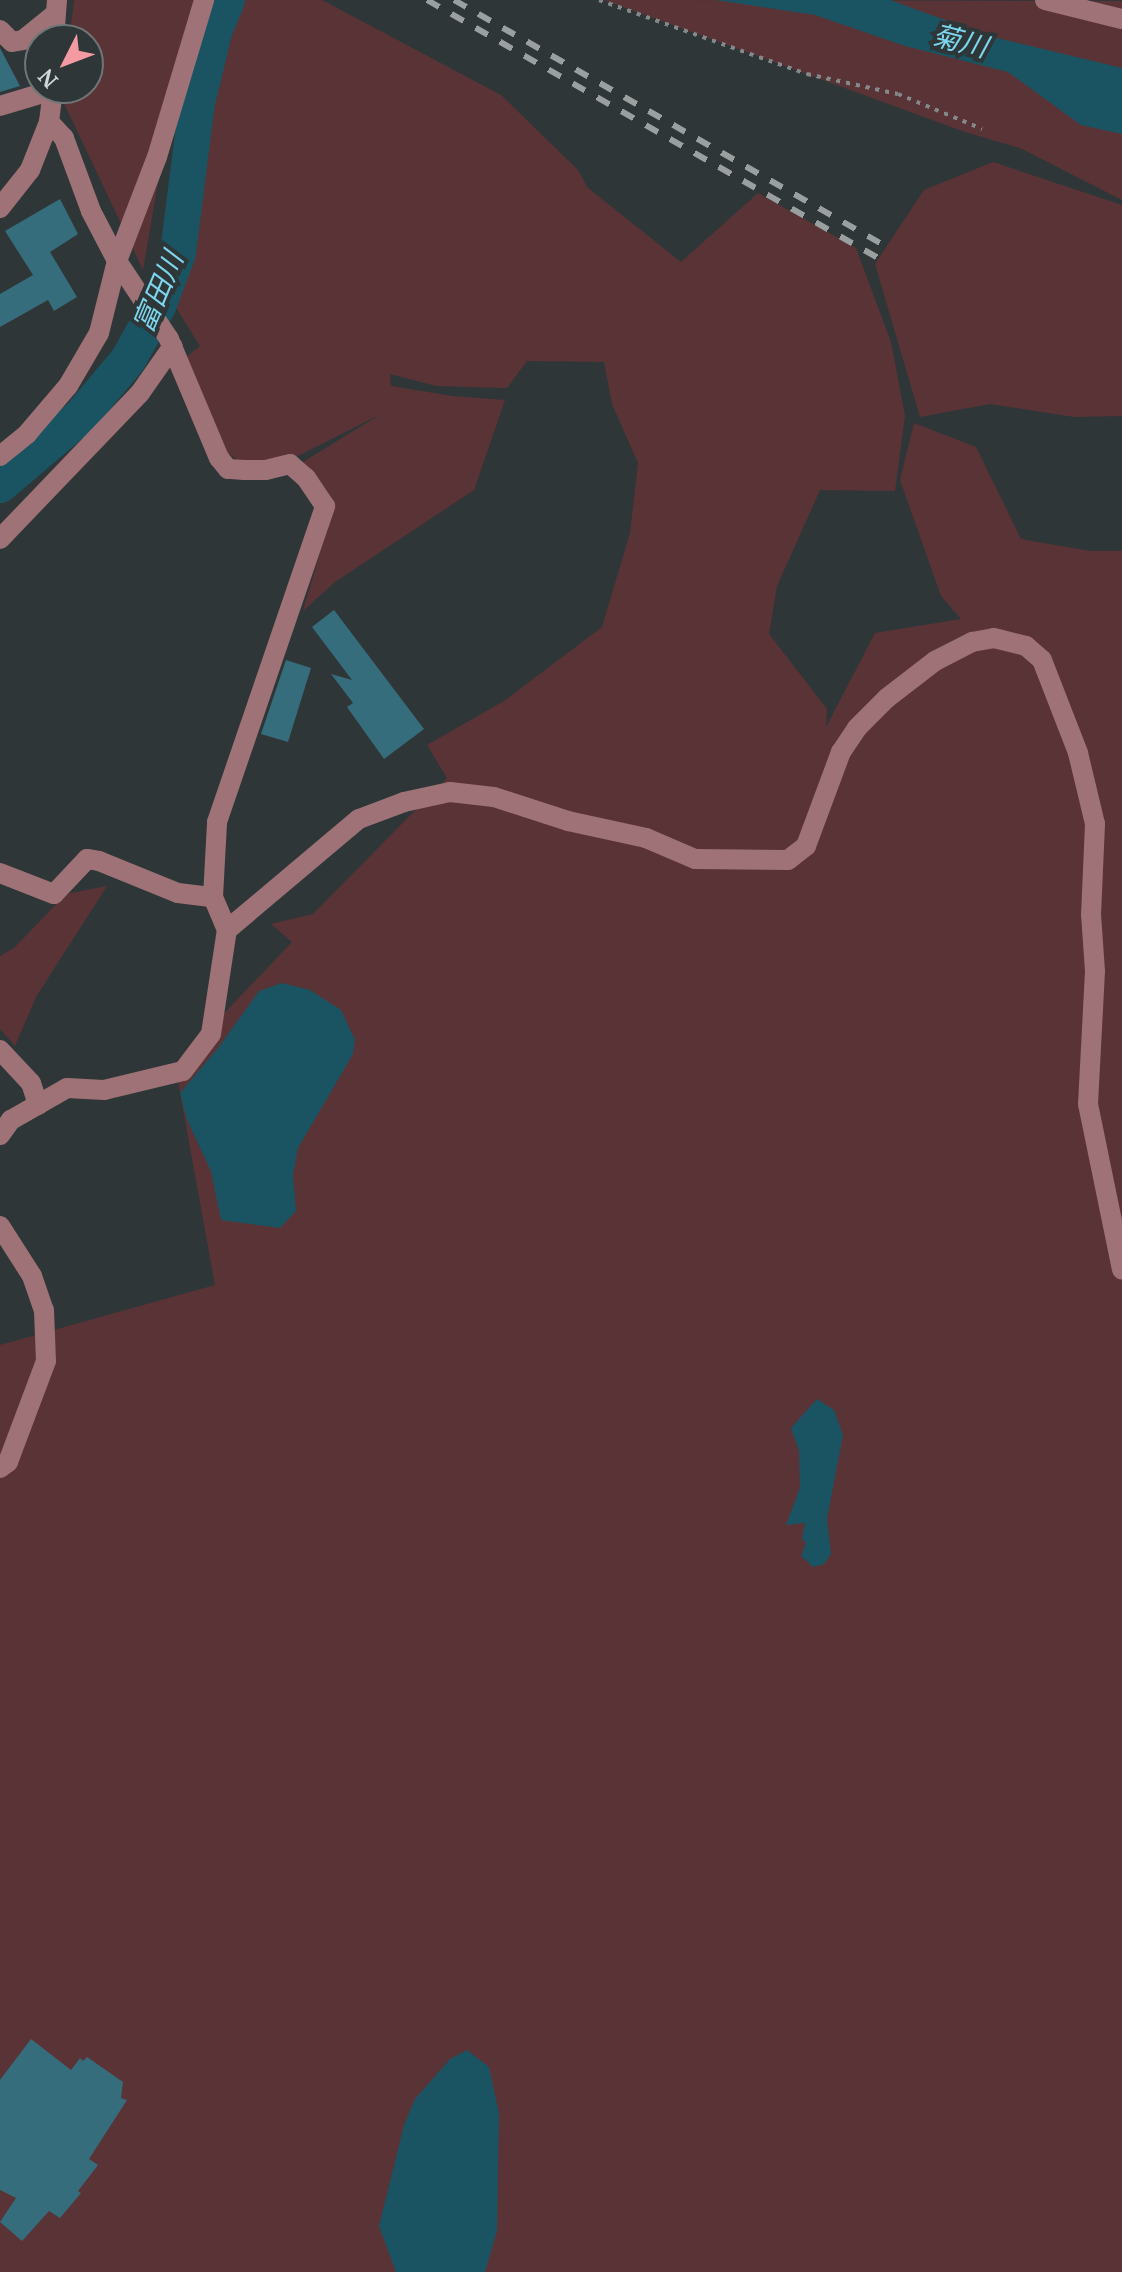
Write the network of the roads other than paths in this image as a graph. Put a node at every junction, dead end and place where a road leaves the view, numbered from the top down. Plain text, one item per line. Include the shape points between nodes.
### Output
1 (204, 0) edge
2 (1045, 0) edge
3 (56, 7) edge
4 (1122, 19) edge
5 (0, 30) edge
6 (24, 98) edge
7 (51, 104) edge
8 (0, 106) edge
9 (49, 122) junction
10 (0, 208) edge
11 (117, 261) junction
12 (171, 342) junction
13 (0, 456) edge
14 (0, 539) edge
15 (0, 873) edge
16 (213, 897) junction
17 (227, 930) junction
18 (0, 1050) edge
19 (38, 1105) junction
20 (0, 1135) edge
21 (0, 1226) edge
22 (1122, 1270) edge
23 (0, 1468) edge

1 - 11 street via 157,157
2 - 4 street
3 - 5 street via 23,40 12,42
6 - 8 street
7 - 9 street
9 - 10 street via 30,170
9 - 11 street via 64,138 91,211
11 - 12 street
11 - 13 street via 99,333 68,386 27,434
12 - 14 street via 140,393
12 - 16 street via 228,469 266,470 290,464 325,506 217,822
15 - 16 street via 54,894 87,859 178,893
16 - 17 street
17 - 19 street via 211,1034 183,1071 104,1090 67,1088
17 - 22 street via 359,819 450,792 494,797 646,838 695,859 788,860 806,846 841,752 887,698 935,661 972,642 1008,640 1026,646 1042,660 1078,753 1095,824 1088,1104
18 - 19 street via 31,1083
19 - 20 street via 11,1120
21 - 23 street via 32,1276 44,1310 46,1361 8,1462

